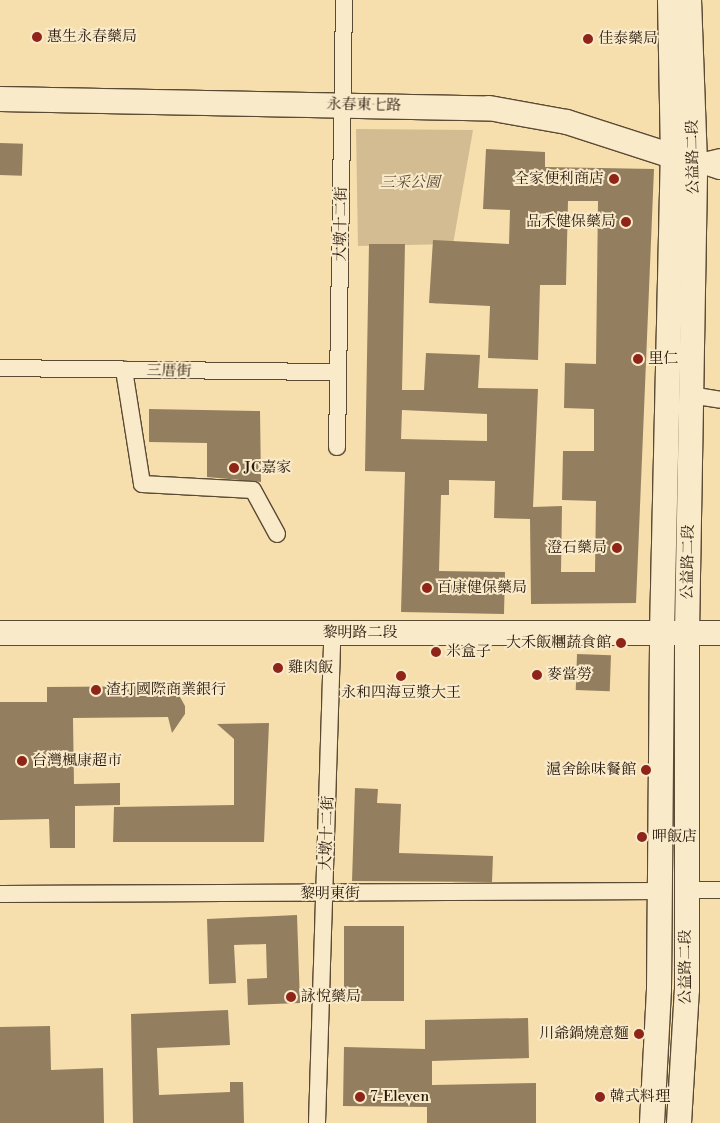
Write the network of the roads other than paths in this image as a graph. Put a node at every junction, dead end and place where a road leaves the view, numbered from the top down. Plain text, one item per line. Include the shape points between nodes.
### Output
1 (344, 0) edge
2 (670, 0) edge
3 (689, 0) edge
4 (0, 99) edge
5 (343, 105) junction
6 (720, 157) edge
7 (684, 160) junction
8 (720, 171) edge
9 (0, 368) edge
10 (124, 370) junction
11 (338, 372) junction
12 (690, 395) junction
13 (720, 400) edge
14 (337, 447) dead end
15 (277, 534) dead end
16 (662, 632) junction
17 (0, 633) edge
18 (332, 633) junction
19 (687, 633) junction
20 (720, 633) edge
21 (686, 890) junction
22 (720, 890) edge
23 (660, 891) junction
24 (0, 894) edge
25 (325, 894) junction
26 (317, 1123) edge
27 (652, 1123) edge
28 (679, 1123) edge

1 - 5 street, 大墩十二街
2 - 7 main road, 公益路二段
3 - 7 main road, 公益路二段
4 - 5 main road, 永春東七路
5 - 7 main road, 永春東七路 via 489,108 567,122
5 - 11 street, 大墩十二街
6 - 7 street
7 - 8 street, 永春東七路
7 - 12 main road, 公益路二段
7 - 16 main road, 公益路二段
9 - 10 street, 三厝街
10 - 11 street, 三厝街
10 - 15 street via 142,484 253,490
11 - 14 street, 大墩十二街
12 - 13 street
12 - 19 main road, 公益路二段
16 - 18 main road, 黎明路二段
16 - 19 main road, 黎明路二段
16 - 23 main road, 公益路二段
17 - 18 main road, 黎明路二段
18 - 25 street, 大墩十二街
19 - 20 main road, 黎明路二段
19 - 21 main road, 公益路二段
21 - 22 street
21 - 28 main road, 公益路二段 via 687,990
23 - 25 street, 黎明東街
23 - 27 main road, 公益路二段
24 - 25 street, 黎明東街
25 - 26 street, 大墩十二街

